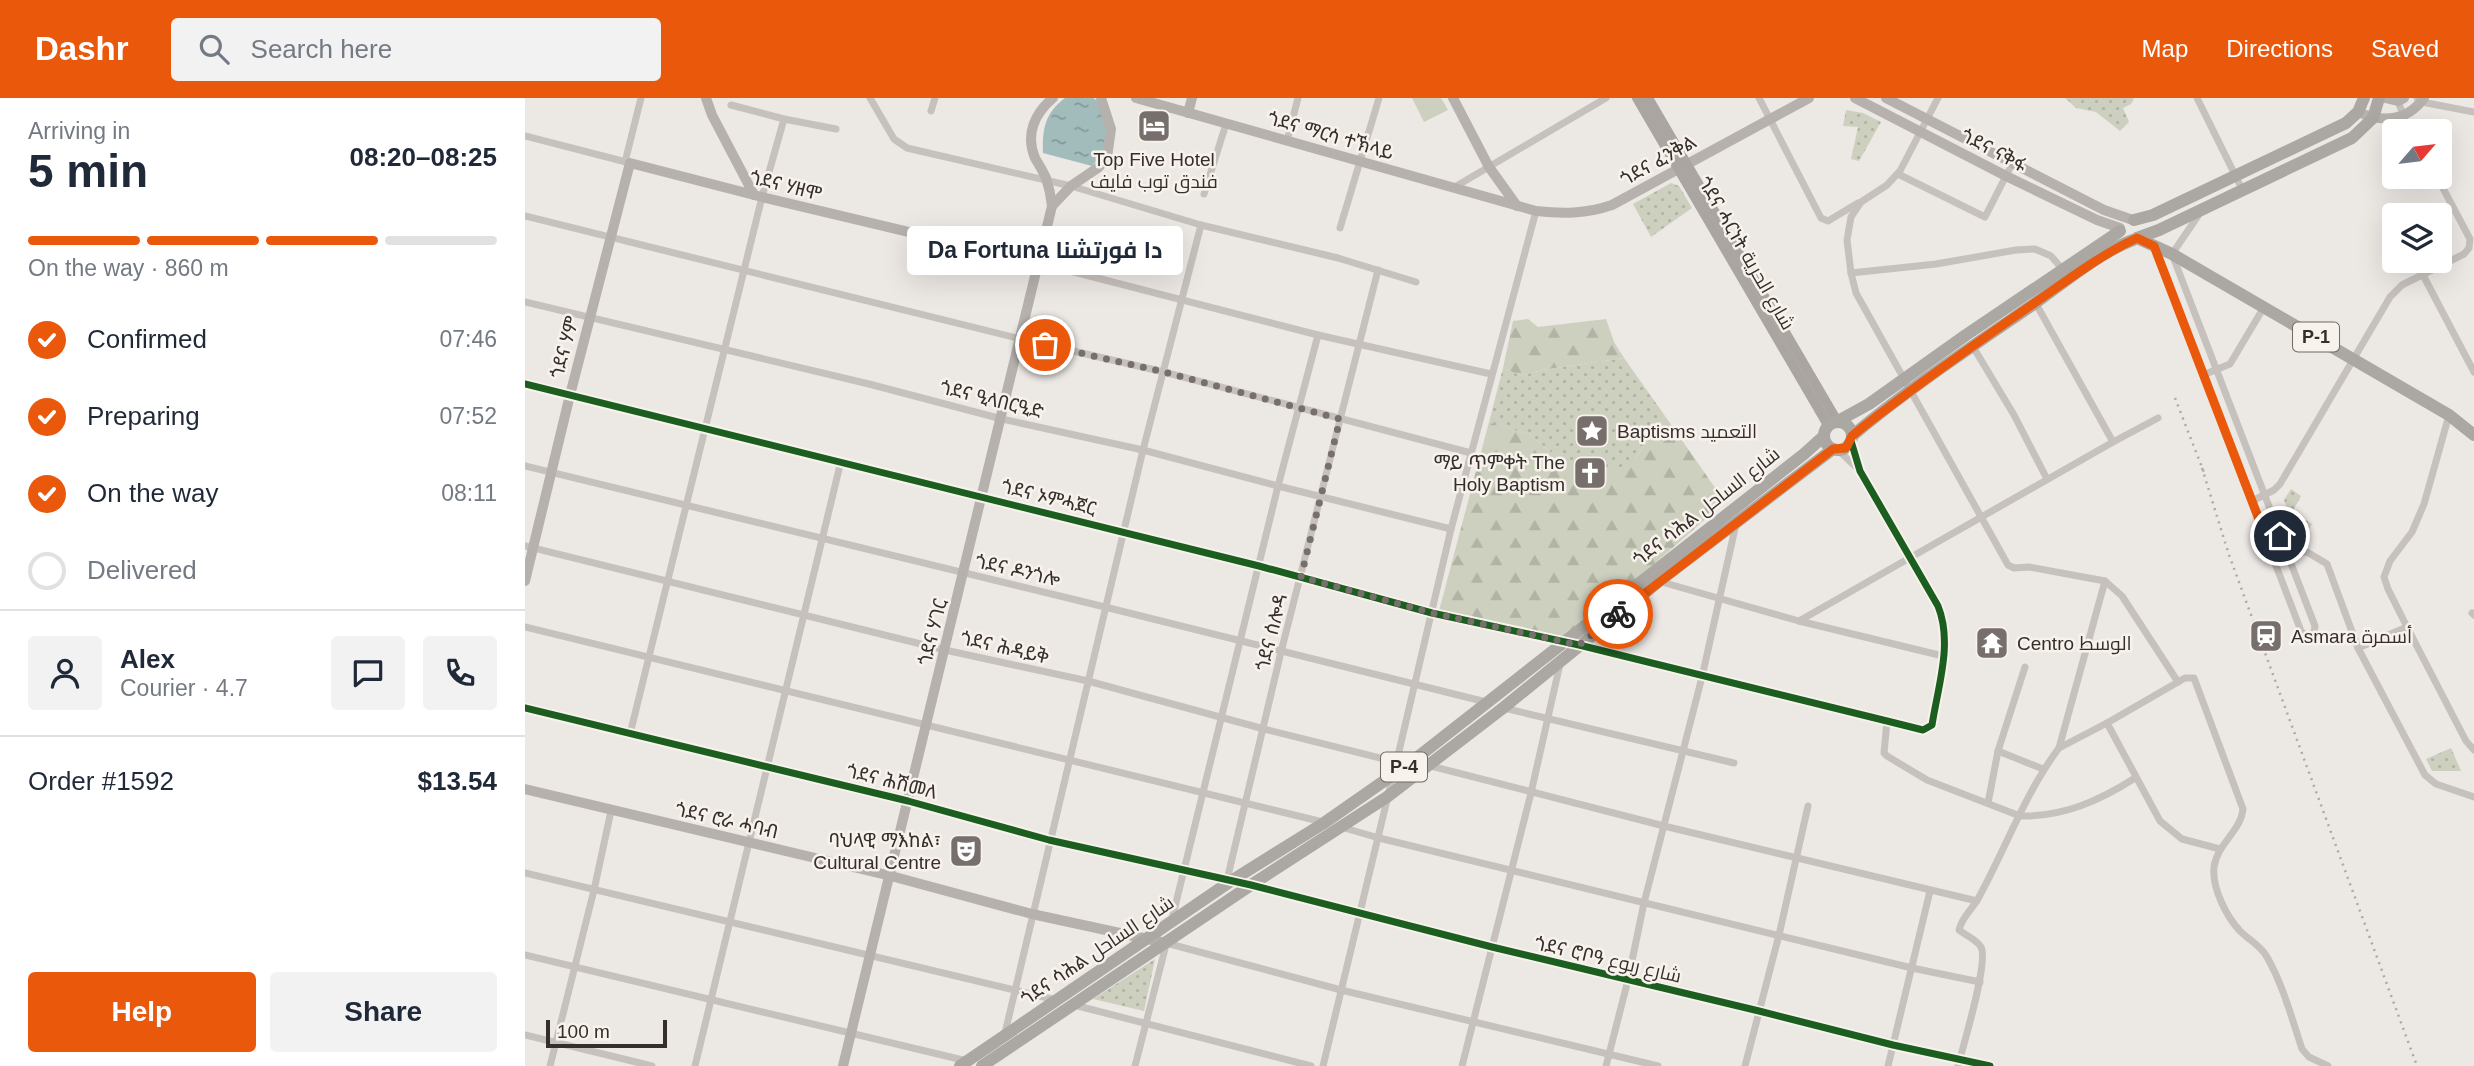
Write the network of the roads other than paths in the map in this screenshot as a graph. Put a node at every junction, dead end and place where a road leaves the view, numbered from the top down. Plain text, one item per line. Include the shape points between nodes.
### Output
1 (641, 98) edge
2 (706, 98) edge
3 (870, 98) edge
4 (935, 98) edge
5 (1053, 98) edge
6 (1101, 98) edge
7 (1136, 98) edge
8 (1192, 98) edge
9 (1298, 98) edge
10 (1379, 98) edge
11 (1453, 98) edge
12 (1606, 98) edge
13 (1637, 98) edge
14 (1648, 98) edge
15 (1759, 98) edge
16 (1807, 98) edge
17 (1854, 98) edge
18 (1886, 98) edge
19 (1938, 98) edge
20 (2197, 98) edge
21 (2364, 98) edge
22 (2379, 98) edge
23 (2385, 98) edge
24 (2401, 99) edge
25 (2421, 99) edge
26 (731, 105) dead end
27 (931, 111) dead end
28 (2358, 112) junction
29 (2474, 112) edge
30 (1188, 113) junction
31 (2402, 116) junction
32 (1769, 118) junction
33 (2373, 118) junction
34 (784, 119) junction
35 (2403, 119) edge
36 (1927, 120) junction
37 (1226, 124) junction
38 (836, 129) dead end
39 (1921, 131) junction
40 (525, 136) edge
41 (1287, 141) junction
42 (2307, 142) junction
43 (2314, 157) junction
44 (1361, 162) junction
45 (627, 163) junction
46 (2012, 164) junction
47 (1489, 167) junction
48 (1682, 167) junction
49 (1898, 174) junction
50 (2006, 176) junction
51 (2236, 176) junction
52 (1047, 181) junction
53 (1071, 186) junction
54 (1453, 189) junction
55 (2444, 189) edge
56 (2243, 191) junction
57 (1203, 194) dead end
58 (2196, 195) junction
59 (758, 196) junction
60 (1861, 201) junction
61 (1052, 206) junction
62 (1517, 206) junction
63 (2203, 209) junction
64 (1536, 211) junction
65 (525, 216) edge
66 (1201, 225) junction
67 (2126, 225) junction
68 (1340, 228) dead end
69 (610, 237) junction
70 (2472, 238) edge
71 (2135, 239) junction
72 (2154, 246) junction
73 (2172, 254) junction
74 (1039, 263) junction
75 (745, 269) junction
76 (1378, 270) junction
77 (1851, 273) junction
78 (2066, 274) junction
79 (2423, 275) junction
80 (1416, 282) dead end
81 (2032, 298) junction
82 (1184, 300) junction
83 (525, 302) edge
84 (2264, 306) junction
85 (590, 318) junction
86 (1318, 335) junction
87 (1021, 339) junction
88 (1969, 340) junction
89 (1358, 343) junction
90 (726, 350) junction
91 (2353, 359) junction
92 (2215, 370) junction
93 (1164, 372) junction
94 (2474, 372) edge
95 (1491, 374) junction
96 (2203, 375) junction
97 (1904, 379) junction
98 (525, 384) edge
99 (1912, 391) junction
100 (570, 395) junction
101 (1298, 407) junction
102 (2449, 415) junction
103 (2158, 418) dead end
104 (1002, 419) junction
105 (1340, 419) junction
106 (1832, 426) junction
107 (706, 429) junction
108 (2474, 435) edge
109 (1852, 439) junction
110 (2113, 442) junction
111 (1143, 450) junction
112 (1835, 450) junction
113 (1471, 453) junction
114 (841, 461) junction
115 (525, 466) edge
116 (1860, 471) junction
117 (551, 472) junction
118 (2047, 479) junction
119 (1278, 486) junction
120 (2264, 495) junction
121 (982, 497) junction
122 (1320, 497) junction
123 (2252, 501) junction
124 (686, 506) junction
125 (1982, 518) junction
126 (1736, 523) junction
127 (1451, 528) junction
128 (1124, 532) junction
129 (823, 538) junction
130 (529, 547) edge
131 (1911, 556) junction
132 (2288, 556) junction
133 (2275, 561) junction
134 (1259, 566) junction
135 (964, 573) junction
136 (1301, 577) junction
137 (1654, 578) junction
138 (668, 580) junction
139 (525, 581) edge
140 (2105, 581) junction
141 (1720, 597) junction
142 (1105, 607) junction
143 (1432, 613) junction
144 (804, 614) junction
145 (1799, 621) junction
146 (525, 627) edge
147 (2407, 627) junction
148 (1241, 642) junction
149 (1564, 642) junction
150 (1579, 645) junction
151 (2358, 648) junction
152 (945, 650) junction
153 (1281, 652) junction
154 (1943, 656) junction
155 (648, 658) junction
156 (1560, 661) junction
157 (2025, 667) dead end
158 (1702, 677) junction
159 (1088, 681) junction
160 (2178, 682) junction
161 (1414, 685) junction
162 (786, 690) junction
163 (1488, 703) junction
164 (525, 708) edge
165 (1503, 708) junction
166 (1222, 717) junction
167 (1547, 717) junction
168 (1887, 722) junction
169 (2107, 723) junction
170 (926, 726) junction
171 (1264, 729) junction
172 (630, 734) junction
173 (2059, 748) junction
174 (1684, 750) junction
175 (2474, 750) edge
176 (1998, 751) junction
177 (1069, 759) junction
178 (1414, 760) junction
179 (1734, 763) dead end
180 (768, 766) junction
181 (1429, 766) junction
182 (1395, 768) junction
183 (2043, 769) junction
184 (2135, 778) junction
185 (525, 789) edge
186 (1203, 793) junction
187 (1531, 793) junction
188 (1387, 797) junction
189 (2474, 797) edge
190 (908, 801) junction
191 (1988, 803) junction
192 (1245, 804) junction
193 (1808, 806) dead end
194 (611, 811) junction
195 (2020, 816) junction
196 (1324, 822) junction
197 (1664, 826) junction
198 (1342, 827) junction
199 (1380, 838) junction
200 (1049, 840) junction
201 (748, 842) junction
202 (2220, 849) junction
203 (1797, 857) junction
204 (1183, 869) junction
205 (1511, 871) junction
206 (525, 873) edge
207 (891, 876) junction
208 (1229, 880) junction
209 (1251, 885) junction
210 (594, 890) junction
211 (1930, 891) junction
212 (1977, 901) junction
213 (1644, 903) junction
214 (1032, 914) junction
215 (1362, 914) junction
216 (728, 923) junction
217 (1170, 924) junction
218 (1779, 935) junction
219 (1146, 940) junction
220 (1166, 943) junction
221 (1492, 947) junction
222 (870, 954) junction
223 (525, 955) edge
224 (575, 968) junction
225 (1912, 968) junction
226 (1628, 980) junction
227 (1980, 982) junction
228 (1015, 990) junction
229 (1341, 990) junction
230 (710, 999) junction
231 (1058, 1000) junction
232 (1074, 1005) junction
233 (1759, 1011) junction
234 (1474, 1023) junction
235 (1145, 1024) junction
236 (851, 1033) junction
237 (525, 1035) edge
238 (1004, 1036) junction
239 (555, 1042) junction
240 (1893, 1045) junction
241 (1608, 1054) junction
242 (964, 1063) edge
243 (990, 1063) edge
244 (1958, 1063) edge
245 (550, 1066) edge
246 (652, 1066) edge
247 (695, 1066) edge
248 (843, 1066) edge
249 (1135, 1066) edge
250 (1311, 1066) edge
251 (1323, 1066) edge
252 (1462, 1066) edge
253 (1605, 1066) edge
254 (1658, 1066) edge
255 (1745, 1066) edge
256 (1888, 1066) edge
257 (1990, 1066) edge
258 (2328, 1066) edge

1 - 45 street
2 - 59 street
3 - 52 street via 894,139 907,148
4 - 27 street
5 - 52 street via 1041,108 1030,137
6 - 53 street via 1111,129 1107,157
7 - 30 street, ጎደና ማርሳ ተኽላይ
8 - 30 street
9 - 41 street
10 - 44 street
11 - 47 street
12 - 47 street
13 - 48 main road, ጎደና ሓርነት شارع الحرية
14 - 48 main road, ጎደና ሓርነት شارع الحرية
15 - 32 street
16 - 32 street, ጎደና ፈንቅል
17 - 39 street, ጎደና ናቅፋ
18 - 36 street, ጎደና ናቅፋ
19 - 36 street
20 - 51 street
21 - 28 highway
22 - 33 highway
23 - 24 street
24 - 31 street
25 - 29 street
25 - 31 street
26 - 34 street
28 - 33 street
28 - 42 highway via 2347,123
30 - 37 street, ጎደና ማርሳ ተኽላይ
31 - 33 street
31 - 35 street
32 - 48 street, ጎደና ፈንቅል
32 - 60 street via 1821,218 1828,220
33 - 43 highway via 2357,135
34 - 38 street
34 - 59 street
36 - 39 street
36 - 46 street, ጎደና ናቅፋ
37 - 41 street, ጎደና ማርሳ ተኽላይ
37 - 57 street
39 - 49 street
39 - 50 street, ጎደና ናቅፋ
40 - 45 street, ጎደና ሃዘሞ
41 - 44 street, ጎደና ማርሳ ተኽላይ
42 - 43 highway
42 - 51 highway
43 - 56 highway
44 - 54 street, ጎደና ማርሳ ተኽላይ
44 - 68 street
45 - 59 street, ጎደና ሃዘሞ
45 - 69 street, ጎደና ሃም
46 - 50 street
46 - 67 street, ጎደና ናቅፋ
47 - 54 street
47 - 62 street
48 - 64 street, ጎደና ፈንቅል via 1612,205 1574,214
48 - 106 main road, ጎደና ሓርነት شارع الحرية
49 - 50 street via 1985,217
49 - 60 street
50 - 67 street, ጎደና ናቅፋ via 2097,220
51 - 56 street
51 - 58 highway
52 - 53 street
52 - 61 street
53 - 61 street
53 - 66 street
54 - 62 street, ጎደና ማርሳ ተኽላይ
55 - 70 street
56 - 63 highway
58 - 63 highway
58 - 67 highway
59 - 74 street, ጎደና ሃዘሞ
59 - 75 street
60 - 77 street via 1847,227
61 - 74 street, ጎደና ሃገር
62 - 64 street, ጎደና ፈንቅል
63 - 71 highway
63 - 73 street
64 - 95 street
65 - 69 street
66 - 76 street
66 - 82 street
67 - 71 highway via 2126,240
67 - 71 highway via 2139,223
67 - 78 highway
69 - 75 street
69 - 85 street, ጎደና ሃም
70 - 79 street via 2464,254
71 - 72 highway, P-1
71 - 78 highway
72 - 73 highway, P-1
72 - 96 street
73 - 84 highway, P-1
73 - 92 street
74 - 82 street
74 - 87 street, ጎደና ሃገር
75 - 87 street
75 - 90 street
76 - 80 street
76 - 89 street, ጎደና ሰሎዳ
77 - 78 street via 2035,249 2051,256
77 - 97 street via 1856,293
78 - 81 highway
79 - 91 street via 2389,297
79 - 94 street
81 - 88 highway
81 - 110 street
82 - 86 street
82 - 93 street
83 - 85 street, ጎደና ዒላበርዒድ
84 - 91 highway, P-1
84 - 92 street via 2230,364
85 - 90 street, ጎደና ዒላበርዒድ
85 - 100 street, ጎደና ሃም
86 - 89 street
86 - 101 street
87 - 93 street
87 - 104 street, ጎደና ሃገር
88 - 97 highway, ጎደና ሳሕል شارع الساحل
88 - 99 highway
88 - 118 street
89 - 95 street
89 - 105 street, ጎደና ሰሎዳ
90 - 104 street, ጎደና ዒላበርዒድ
90 - 107 street
91 - 102 highway, P-1
91 - 120 street via 2280,484
92 - 96 street
92 - 120 street
93 - 101 street
93 - 111 street
95 - 113 street
96 - 123 street
97 - 99 street
97 - 106 highway, ጎደና ሳሕል شارع الساحل
98 - 100 street, ጎደና ኦምሓጀር
99 - 109 highway
99 - 125 street
100 - 107 street, ጎደና ኦምሓጀር
100 - 117 street, ጎደና ሃም
101 - 105 street
101 - 119 street
102 - 108 highway, P-1
102 - 147 street via 2424,504 2384,577
103 - 110 street
104 - 111 street, ጎደና ዒላበርዒድ
104 - 121 street, ጎደና ሃገር
105 - 113 street
105 - 122 street, ጎደና ሰሎዳ
106 - 109 highway via 1850,427
106 - 112 highway via 1828,446
106 - 137 highway, ጎደና ሳሕል شارع الساحل / P-4
107 - 114 street, ጎደና ኦምሓጀር
107 - 124 street
109 - 112 highway via 1846,448
109 - 116 street
110 - 118 street
111 - 119 street, ጎደና ዒላበርዒድ
111 - 128 street
112 - 116 street
112 - 126 highway, ጎደና ሳሕል شارع الساحل / P-4
113 - 127 street
114 - 121 street, ጎደና ኦምሓጀር
114 - 129 street
115 - 117 street, ጎደና ዶንጎሎ
116 - 131 street
117 - 124 street, ጎደና ዶንጎሎ
117 - 130 street, ጎደና ሃም
118 - 125 street
119 - 122 street, ጎደና ዒላበርዒድ
119 - 134 street
120 - 123 street
120 - 132 street
121 - 128 street, ጎደና ኦምሓጀር
121 - 135 street, ጎደና ሃገር
122 - 127 street, ጎደና ዒላበርዒድ
122 - 136 street, ጎደና ሰሎዳ
123 - 133 street
124 - 129 street, ጎደና ዶንጎሎ
124 - 138 street
125 - 131 street
125 - 140 street via 2008,565
126 - 137 highway, ጎደና ሳሕል شارع الساحل / P-4
126 - 141 street
127 - 143 street
128 - 134 street, ጎደና ኦምሓጀር
128 - 142 street
129 - 135 street, ጎደና ዶንጎሎ
129 - 144 street
130 - 138 street, ጎደና ሕዳይቅ
130 - 139 street, ጎደና ሃም
131 - 145 street
131 - 154 street via 1945,623
132 - 133 street
132 - 133 street via 2315,628 2310,636 2301,631
132 - 151 street via 2307,552 2327,564
134 - 136 street, ጎደና ኦምሓጀር
134 - 148 street
135 - 142 street, ጎደና ዶንጎሎ
135 - 152 street, ጎደና ሃገር
136 - 143 street, ጎደና ኦምሓጀር
136 - 153 street, ጎደና ሰሎዳ
137 - 141 street
137 - 149 highway, ጎደና ሳሕል شارع الساحل / P-4
137 - 150 highway, ጎደና ሳሕል شارع الساحل / P-4
138 - 144 street, ጎደና ሕዳይቅ
138 - 155 street
140 - 160 street via 2122,596
140 - 173 street
141 - 145 street
141 - 158 street
142 - 148 street, ጎደና ዶንጎሎ
142 - 159 street
143 - 149 street, ጎደና ኦምሓጀር
143 - 161 street
144 - 152 street, ጎደና ሕዳይቅ
144 - 162 street
145 - 154 street
146 - 155 street
147 - 151 street
147 - 175 street
148 - 153 street, ጎደና ዶንጎሎ
148 - 166 street
149 - 150 street, ጎደና ኦምሓጀር
149 - 156 street
149 - 163 highway, ጎደና ሳሕል شارع الساحل / P-4
150 - 156 highway, ጎደና ሳሕል شارع الساحل / P-4
150 - 158 street, ጎደና ኦምሓጀር
151 - 189 street via 2425,775 2436,785
152 - 159 street, ጎደና ሕዳይቅ
152 - 170 street, ጎደና ሃገር
153 - 161 street, ጎደና ዶንጎሎ
153 - 171 street, ጎደና ሰሎዳ
154 - 168 street, ጎደና ኦምሓጀር via 1932,725 1923,730
155 - 162 street
155 - 172 street
156 - 165 highway, ጎደና ሳሕል شارع الساحل / P-4
156 - 167 street
157 - 176 street
158 - 168 street, ጎደና ኦምሓጀር
158 - 174 street
159 - 166 street, ጎደና ሕዳይቅ
159 - 177 street
160 - 169 street
160 - 202 street via 2194,678 2243,809
161 - 163 street, ጎደና ዶንጎሎ
161 - 182 street
162 - 170 street
162 - 180 street
163 - 165 street, ጎደና ዶንጎሎ
163 - 178 highway, ጎደና ሳሕል شارع الساحل / P-4
164 - 172 street, ጎደና ሕሽመለ
165 - 167 street, ጎደና ዶንጎሎ
165 - 181 highway, ጎደና ሳሕል شارع الساحل / P-4
166 - 171 street, ጎደና ሕዳይቅ
166 - 186 street
167 - 174 street, ጎደና ዶንጎሎ
167 - 187 street
168 - 191 street via 1887,756 1927,780
169 - 173 street
169 - 184 street
170 - 177 street
170 - 190 street, ጎደና ሃገር
171 - 182 street, ጎደና ሕዳይቅ
171 - 192 street, ጎደና ሰሎዳ
172 - 180 street, ጎደና ሕሽመለ
173 - 183 street
174 - 179 street, ጎደና ዶንጎሎ
174 - 197 street
176 - 183 street
176 - 191 street
177 - 186 street
177 - 200 street
178 - 181 street
178 - 182 highway, ጎደና ሳሕል شارع الساحل / P-4
180 - 190 street, ጎደና ሕሽመለ
180 - 201 street
181 - 187 street
181 - 188 highway, ጎደና ሳሕል شارع الساحل / P-4
182 - 188 street
182 - 196 highway, ጎደና ሳሕል شارع الساحل / P-4
183 - 195 street
184 - 195 street via 2081,807
184 - 202 street via 2169,831
185 - 194 street, ጎደና ሮራ ሓባብ
186 - 192 street
186 - 204 street
187 - 197 street
187 - 205 street
188 - 198 highway, ጎደና ሳሕል شارع الساحل / P-4
188 - 199 street
190 - 200 street, ጎደና ሕሽመለ
190 - 207 street, ጎደና ሃገር
191 - 195 street
192 - 196 street
192 - 208 street, ጎደና ሰሎዳ
193 - 203 street
194 - 201 street, ጎደና ሮራ ሓባብ
194 - 210 street
195 - 212 street
196 - 198 street
196 - 208 highway, ጎደና ሳሕል شارع الساحل / P-4
197 - 203 street
197 - 213 street
198 - 199 street
198 - 209 highway, ጎደና ሳሕል شارع الساحل / P-4
199 - 205 street
199 - 215 street
200 - 204 street, ጎደና ሕሽመለ
200 - 214 street
201 - 207 street, ጎደና ሮራ ሓባብ
201 - 216 street
202 - 258 street via 2214,867 2221,900 2240,930 2267,955 2302,1049
203 - 211 street
203 - 218 street
204 - 208 street, ጎደና ሕሽመለ
204 - 217 street
205 - 213 street
205 - 221 street
206 - 210 street
207 - 214 street, ጎደና ሮራ ሓባብ
207 - 222 street, ጎደና ሃገር
208 - 209 street, ጎደና ሕሽመለ
208 - 217 highway, ጎደና ሳሕል شارع الساحل / P-4
209 - 215 street, ጎደና ሮቦዓ شارع ربوع
209 - 220 highway, ጎደና ሳሕል شارع الساحل / P-4
210 - 216 street
210 - 224 street
211 - 212 street
211 - 225 street
212 - 227 street via 1959,930 1982,948
213 - 218 street
213 - 226 street
214 - 219 street, ጎደና ሮራ ሓባብ
214 - 228 street
215 - 221 street, ጎደና ሮቦዓ شارع ربوع
215 - 229 street
216 - 222 street
216 - 230 street
217 - 219 highway, ጎደና ሳሕል شارع الساحل / P-4
217 - 220 street
218 - 225 street
218 - 233 street
219 - 220 street, ጎደና ሮራ ሓባብ
219 - 231 highway, ጎደና ሳሕል شارع الساحل / P-4
220 - 229 street
220 - 232 highway, ጎደና ሳሕል شارع الساحل / P-4
220 - 235 street
221 - 226 street, ጎደና ሮቦዓ شارع ربوع
221 - 234 street
222 - 228 street
222 - 236 street, ጎደና ሃገር
223 - 224 street
224 - 230 street
224 - 239 street
225 - 227 street
225 - 240 street
226 - 233 street, ጎደና ሮቦዓ شارع ربوع
226 - 241 street
227 - 244 street
228 - 231 street
228 - 238 street
229 - 234 street
229 - 251 street
230 - 236 street
230 - 247 street
231 - 232 street
231 - 238 highway, ጎደና ሳሕል شارع الساحل / P-4
232 - 235 street
232 - 243 highway, P-4
233 - 240 street, ጎደና ሮቦዓ شارع ربوع
233 - 255 street
234 - 241 street
234 - 252 street
235 - 249 street
235 - 250 street
236 - 242 street
236 - 248 street, ጎደና ሃገር
237 - 239 street
238 - 242 highway, ጎደና ሳሕል شارع الساحل / P-4
238 - 243 street
239 - 245 street
239 - 246 street
240 - 244 street, ጎደና ሮቦዓ شارع ربوع
240 - 256 street
241 - 253 street
241 - 254 street
242 - 243 street
244 - 257 street, ጎደና ሮቦዓ شارع ربوع

